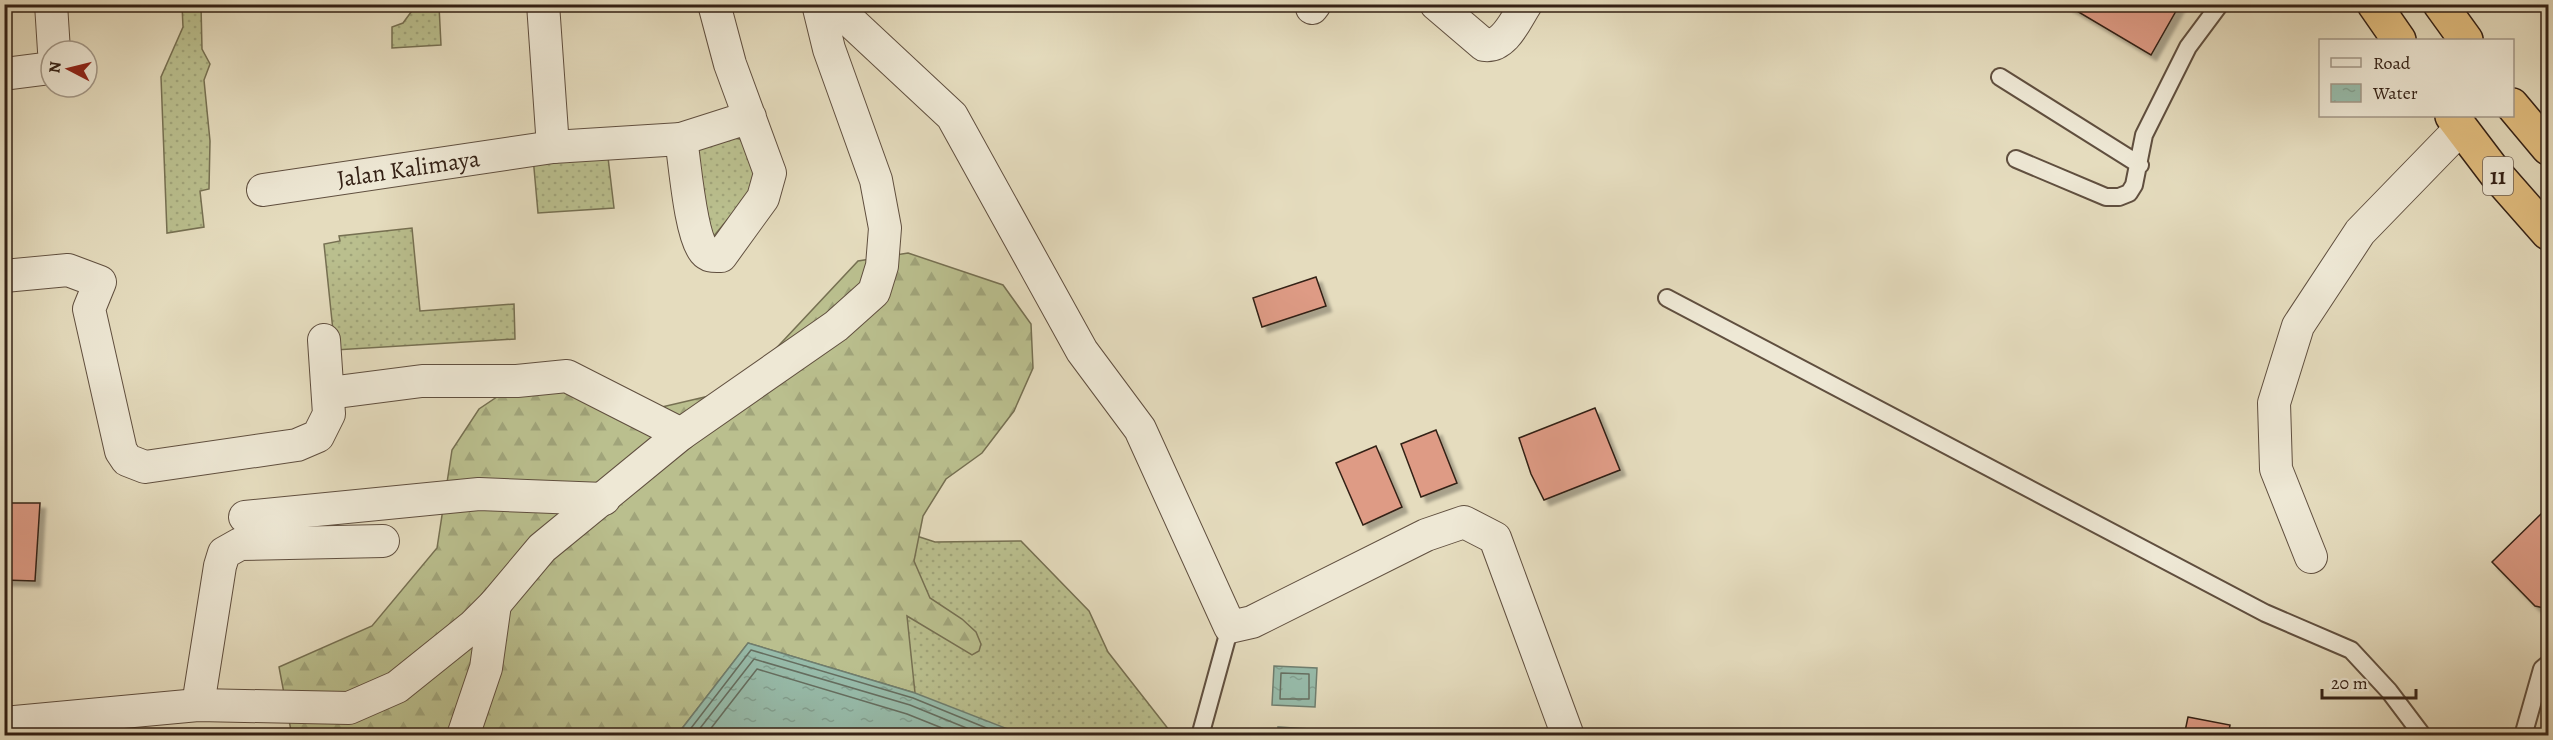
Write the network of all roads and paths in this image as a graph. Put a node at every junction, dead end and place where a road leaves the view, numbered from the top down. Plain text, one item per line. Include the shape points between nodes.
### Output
1 (51, 4) edge
2 (543, 4) edge
3 (714, 4) edge
4 (818, 4) edge
5 (832, 4) edge
6 (1436, 4) edge
7 (1526, 4) edge
8 (2220, 4) edge
9 (2374, 4) edge
10 (2440, 4) edge
11 (53, 39) edge
12 (2398, 39) edge
13 (2465, 39) edge
14 (39, 70) edge
15 (4, 74) edge
16 (2000, 77) dead end
17 (2514, 107) edge
18 (750, 117) junction
19 (2456, 122) edge
20 (681, 139) junction
21 (553, 147) junction
22 (2548, 148) edge
23 (2016, 159) dead end
24 (2140, 165) junction
25 (263, 190) dead end
26 (2548, 233) edge
27 (4, 276) edge
28 (1667, 298) dead end
29 (324, 340) dead end
30 (329, 393) junction
31 (681, 434) junction
32 (604, 499) junction
33 (245, 517) dead end
34 (383, 541) dead end
35 (2311, 557) dead end
36 (495, 604) junction
37 (1230, 627) junction
38 (2548, 664) edge
39 (198, 705) junction
40 (4, 723) edge
41 (463, 735) edge
42 (1200, 735) edge
43 (1568, 735) edge
44 (2423, 735) edge
45 (2523, 735) edge

1 - 11 street
2 - 21 street
3 - 18 street
4 - 31 street via 829,49 876,180 884,218 882,266 874,292 836,326
5 - 37 street via 952,116 1082,351 1140,429
6 - 7 street via 1490,46 1503,39
8 - 24 lane via 2188,47 2144,135
9 - 12 highway
10 - 13 highway
14 - 15 street
16 - 24 lane
17 - 22 highway, 11
18 - 20 street, Jalan Kalimaya
18 - 20 street via 770,173 769,186 721,256 704,251 696,236
19 - 26 highway, 11
19 - 35 street via 2360,232 2298,326 2274,403 2276,469
20 - 21 street, Jalan Kalimaya
21 - 25 street, Jalan Kalimaya
23 - 24 lane via 2106,196 2129,193
27 - 30 street via 68,270 100,282 89,309 121,451 133,464 145,467 297,445 318,436 329,414
28 - 44 lane via 2265,613 2351,650 2390,691
29 - 30 street
30 - 31 street via 422,381 517,381 567,376
31 - 32 street
32 - 33 street via 479,494
32 - 36 street via 542,548
34 - 39 street via 240,544 225,553
36 - 39 street via 397,687 349,708
36 - 41 street via 486,668
37 - 42 lane
37 - 43 street via 1252,622 1426,535 1464,522 1495,538
38 - 45 lane via 2542,669
39 - 40 street

